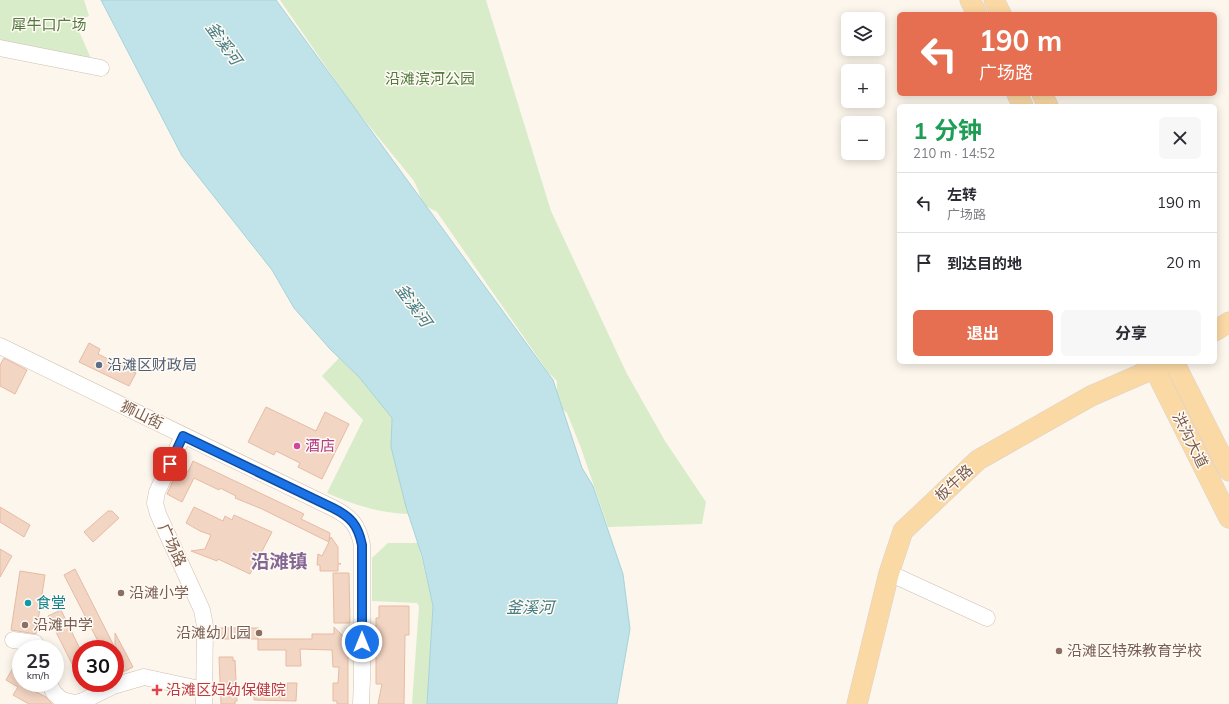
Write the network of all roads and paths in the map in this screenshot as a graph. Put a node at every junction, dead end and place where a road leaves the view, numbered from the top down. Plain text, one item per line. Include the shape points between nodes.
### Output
1 (970, 0) edge
2 (994, 0) edge
3 (976, 12) edge
4 (1000, 12) edge
5 (0, 48) edge
6 (101, 68) dead end
7 (1229, 322) edge
8 (1217, 331) edge
9 (0, 346) edge
10 (1158, 364) edge
11 (1175, 364) edge
12 (183, 436) junction
13 (1229, 471) edge
14 (1229, 518) edge
15 (889, 573) junction
16 (987, 618) dead end
17 (53, 692) edge
18 (204, 697) edge
19 (360, 704) edge
20 (857, 704) edge

1 - 3 main road
2 - 4 main road
5 - 6 street
7 - 8 main road
9 - 12 street, 狮山街
10 - 14 main road, 洪沟大道
10 - 15 main road, 板牛路 via 1091,396 978,460 903,531
11 - 13 main road, 洪沟大道
12 - 18 street, 广场路 via 157,492 156,503 158,514 202,610 205,626
12 - 19 street, 狮山街 via 344,513 356,526 362,545
15 - 16 street
15 - 20 main road, 板牛路
17 - 18 street via 62,700 75,703 113,686 144,677

